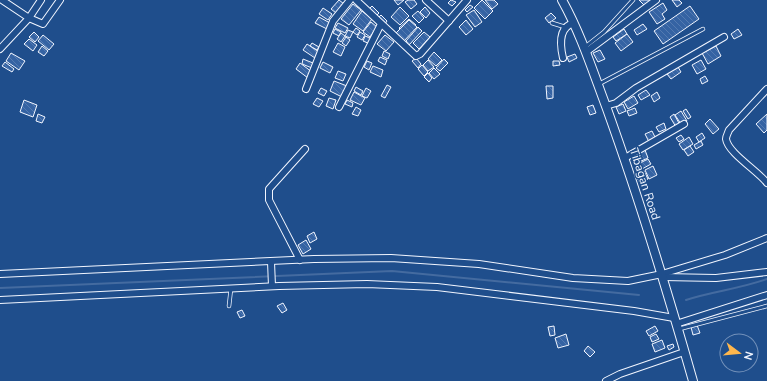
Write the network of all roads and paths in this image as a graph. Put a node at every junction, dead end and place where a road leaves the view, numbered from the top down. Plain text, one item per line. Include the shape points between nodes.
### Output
1 (2, 0) edge
2 (41, 0) edge
3 (60, 0) edge
4 (350, 0) edge
5 (356, 0) edge
6 (426, 0) edge
7 (467, 0) edge
8 (562, 0) edge
9 (633, 0) edge
10 (656, 0) edge
11 (29, 18) junction
12 (449, 21) junction
13 (552, 23) dead end
14 (574, 23) junction
15 (381, 24) junction
16 (565, 27) junction
17 (703, 28) dead end
18 (724, 37) dead end
19 (0, 49) edge
20 (585, 50) junction
21 (563, 58) dead end
22 (598, 85) junction
23 (306, 89) dead end
24 (767, 89) edge
25 (606, 106) junction
26 (339, 107) dead end
27 (684, 124) dead end
28 (305, 149) dead end
29 (625, 158) junction
30 (767, 183) edge
31 (767, 238) edge
32 (300, 260) junction
33 (271, 264) junction
34 (767, 272) edge
35 (0, 274) edge
36 (662, 276) junction
37 (272, 284) junction
38 (231, 288) junction
39 (767, 295) edge
40 (0, 300) edge
41 (229, 306) dead end
42 (767, 306) edge
43 (676, 324) junction
44 (684, 352) junction
45 (606, 381) edge
46 (693, 381) edge

1 - 11 street
2 - 11 street
3 - 11 street via 43,24
4 - 23 street via 333,21
5 - 15 street
6 - 12 street
7 - 12 street
8 - 14 main road, Tibagan Road
9 - 20 lane
10 - 20 street
11 - 19 street
12 - 15 street via 417,56
13 - 16 lane
14 - 16 street
14 - 20 main road, Tibagan Road
15 - 26 street via 352,86
16 - 21 street via 560,41
17 - 22 lane
18 - 25 street via 636,88 616,103
20 - 22 main road, Tibagan Road
22 - 25 main road, Tibagan Road
24 - 30 street via 729,130 726,138 736,153
25 - 29 main road, Tibagan Road
27 - 29 street
28 - 32 street via 269,188 268,193 269,200
29 - 36 main road, Tibagan Road
31 - 36 street via 726,255
32 - 33 street
32 - 36 street via 391,258 480,264 573,278 628,281
33 - 35 street
33 - 37 street
34 - 36 street via 716,278
36 - 43 main road, Tibagan Road
37 - 38 street
37 - 43 street via 437,287 634,311
38 - 40 street
38 - 41 lane
39 - 43 street
42 - 43 lane
43 - 44 main road, Tibagan Road
44 - 45 street
44 - 46 main road, Tibagan Road

